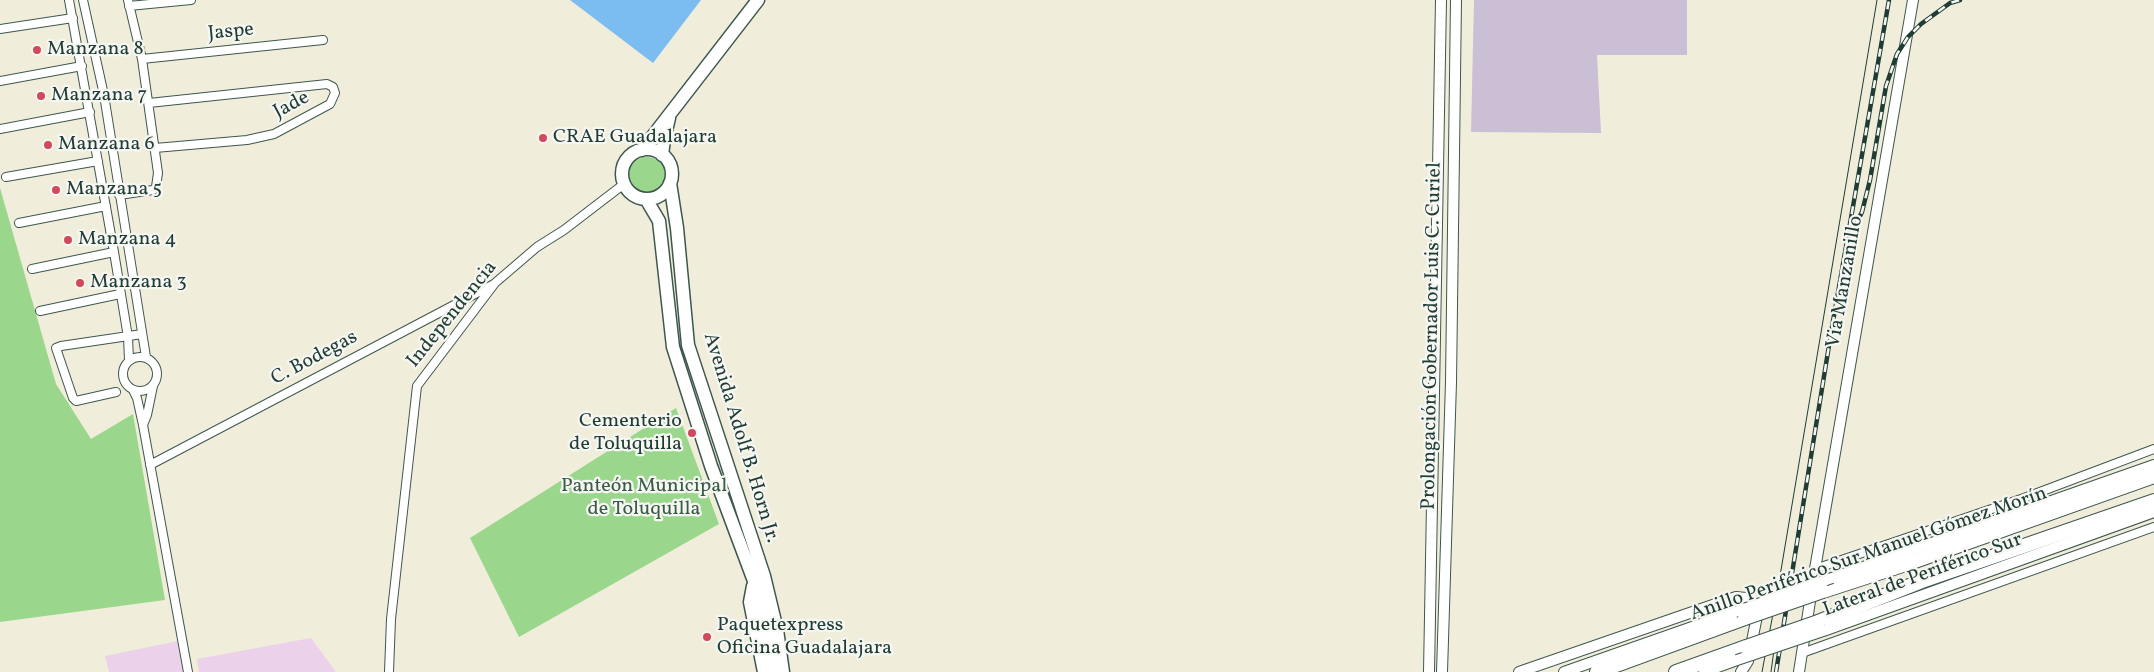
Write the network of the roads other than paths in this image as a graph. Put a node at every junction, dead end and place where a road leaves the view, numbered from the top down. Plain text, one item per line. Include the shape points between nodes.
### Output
1 (68, 0) edge
2 (84, 0) edge
3 (190, 0) edge
4 (758, 0) edge
5 (1441, 0) edge
6 (1456, 0) edge
7 (1913, 0) edge
8 (129, 3) edge
9 (73, 18) junction
10 (0, 29) edge
11 (323, 40) dead end
12 (142, 59) junction
13 (82, 66) junction
14 (0, 81) edge
15 (104, 95) junction
16 (87, 97) junction
17 (149, 103) junction
18 (90, 112) junction
19 (671, 112) junction
20 (0, 129) edge
21 (155, 148) junction
22 (642, 150) junction
23 (662, 155) junction
24 (98, 161) junction
25 (6, 177) dead end
26 (670, 183) junction
27 (624, 184) junction
28 (119, 195) junction
29 (646, 199) junction
30 (106, 206) junction
31 (19, 223) dead end
32 (114, 252) junction
33 (32, 269) dead end
34 (495, 283) junction
35 (120, 294) junction
36 (40, 311) dead end
37 (142, 334) junction
38 (128, 336) junction
39 (146, 357) junction
40 (129, 360) junction
41 (153, 386) junction
42 (133, 390) junction
43 (116, 392) dead end
44 (142, 425) junction
45 (2154, 449) edge
46 (150, 465) junction
47 (2154, 465) edge
48 (2154, 476) edge
49 (2154, 501) edge
50 (2154, 512) edge
51 (2154, 527) edge
52 (1814, 569) junction
53 (759, 578) junction
54 (1740, 615) junction
55 (1822, 626) junction
56 (1802, 653) junction
57 (1747, 667) edge
58 (188, 672) edge
59 (389, 672) edge
60 (764, 672) edge
61 (774, 672) edge
62 (784, 672) edge
63 (790, 672) edge
64 (1429, 672) edge
65 (1442, 672) edge
66 (1520, 672) edge
67 (1564, 672) edge
68 (1597, 672) edge
69 (1676, 672) edge
70 (1704, 672) edge
71 (1741, 672) edge
72 (1799, 672) edge

1 - 9 street
2 - 15 street
3 - 8 street
4 - 19 main road
5 - 64 street, Prolongación Gobernador Luis C. Curiel
6 - 65 street, Prolongación Gobernador Luis C. Curiel via 1451,382
7 - 52 street, Via Manzanillo
8 - 12 street
9 - 10 street
9 - 13 street
11 - 12 street, Jaspe
12 - 17 street
13 - 14 street
13 - 16 street
15 - 16 street
15 - 28 street
16 - 18 street
17 - 21 street
17 - 21 street, Jade via 327,84 333,87 335,94 330,104 274,134 247,140
18 - 20 street
18 - 24 street
19 - 22 main road
19 - 23 main road
21 - 28 street via 156,187
22 - 23 main road
22 - 27 main road via 624,163
23 - 26 main road via 671,168
24 - 25 street
24 - 30 street
26 - 29 main road via 661,195
26 - 53 main road, Avenida Adolf B. Horn Jr. via 688,345
27 - 29 main road via 633,195
27 - 34 street, Independencia via 536,247
28 - 37 street
29 - 53 main road, Avenida Adolf B. Horn Jr. via 660,221 673,347 710,466
30 - 31 street
30 - 32 street
32 - 33 street
32 - 35 street
34 - 46 street, C. Bodegas
34 - 59 street, Independencia via 418,386 391,619
35 - 36 street
35 - 38 street
37 - 38 street
37 - 39 street
38 - 40 street
38 - 43 street via 56,348 76,401
39 - 40 street
39 - 41 street via 157,370
40 - 42 street via 122,374
41 - 42 street via 147,390
41 - 44 street
42 - 44 street
44 - 46 street
45 - 52 street via 2024,498
46 - 58 street
47 - 54 street, Lateral de Periférico Sur, bridge via 1832,578
48 - 54 highway, Anillo Periférico Sur Manuel Gómez Morín, bridge via 1915,561
49 - 55 highway, Anillo Periférico Sur Manuel Gómez Morín via 1922,582
50 - 55 street, Lateral de Periférico Sur
51 - 56 street
52 - 56 street, Via Manzanillo
53 - 60 main road via 750,602
53 - 61 main road, Avenida Adolf B. Horn Jr.
53 - 62 main road, Avenida Adolf B. Horn Jr. via 777,630
53 - 63 main road via 776,595
54 - 67 street, Lateral de Periférico Sur
54 - 68 highway, Anillo Periférico Sur Manuel Gómez Morín
55 - 69 highway, Anillo Periférico Sur Manuel Gómez Morín, bridge via 1746,647
55 - 70 street, Lateral de Periférico Sur, bridge
56 - 72 street, Via Manzanillo
57 - 66 street via 1757,606 1746,598 1736,598
57 - 71 street

